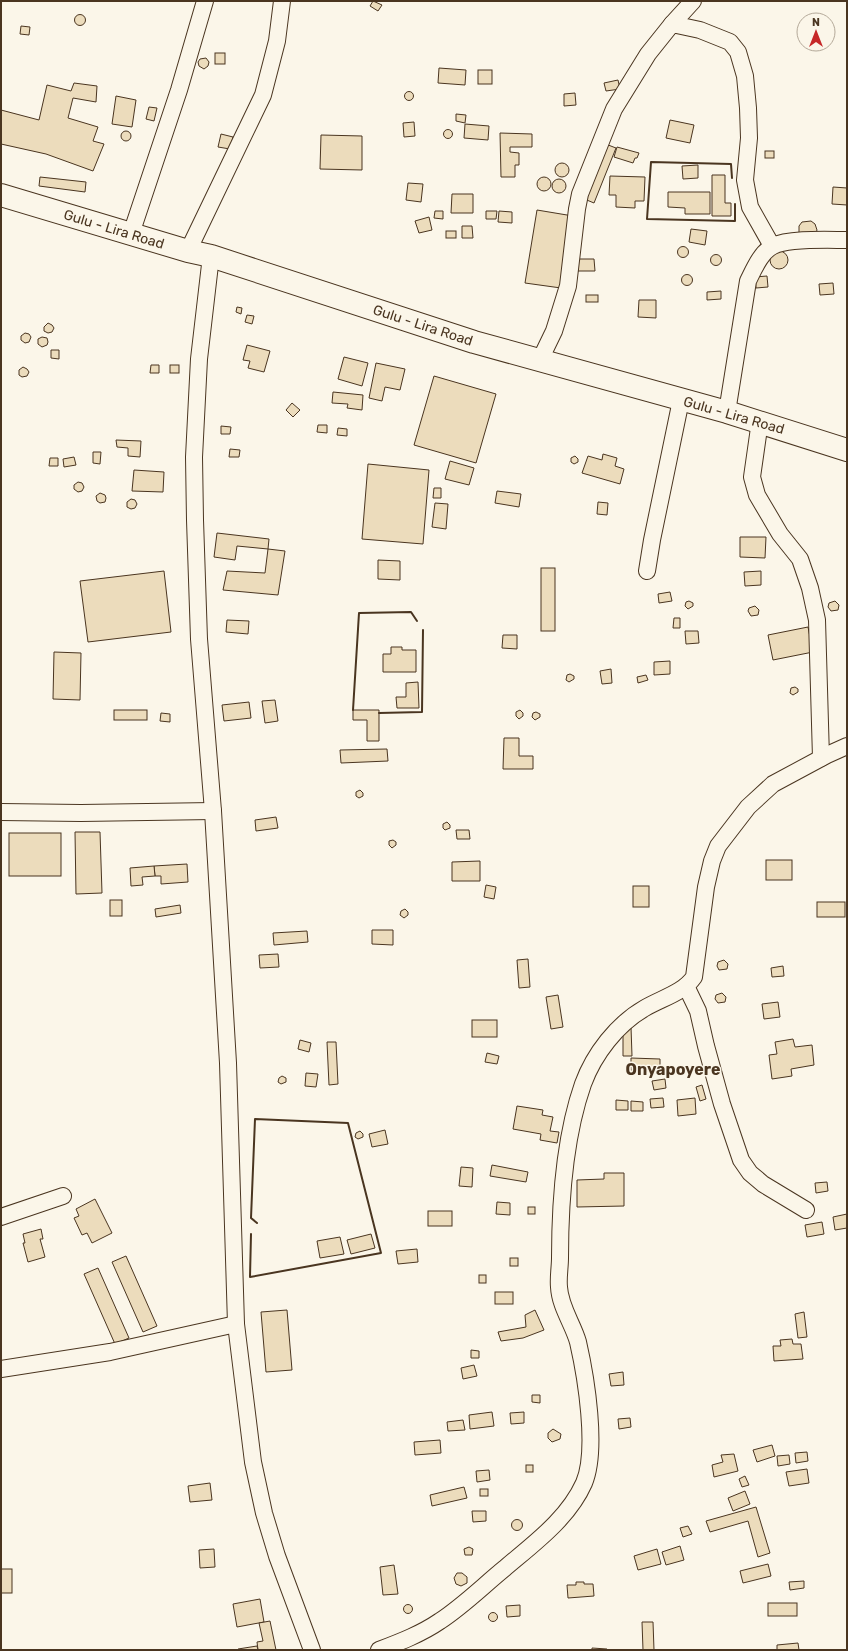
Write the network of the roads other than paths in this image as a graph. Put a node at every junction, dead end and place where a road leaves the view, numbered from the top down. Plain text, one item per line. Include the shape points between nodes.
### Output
1 (205, 1) edge
2 (282, 1) edge
3 (686, 5) edge
4 (672, 24) junction
5 (1, 195) edge
6 (131, 234) junction
7 (847, 240) edge
8 (772, 246) junction
9 (188, 251) junction
10 (211, 256) junction
11 (540, 360) junction
12 (681, 400) junction
13 (727, 412) junction
14 (760, 421) junction
15 (847, 450) edge
16 (647, 571) dead end
17 (847, 746) edge
18 (821, 758) junction
19 (213, 811) junction
20 (1, 812) edge
21 (686, 986) junction
22 (63, 1196) dead end
23 (806, 1210) dead end
24 (1, 1217) edge
25 (236, 1324) junction
26 (1, 1369) edge
27 (312, 1650) edge
28 (380, 1650) edge

1 - 6 street via 179,90
2 - 9 street via 278,41 263,95
3 - 4 street
4 - 8 street via 700,30 730,42 738,52 745,76 748,108 749,138 745,180 750,206
4 - 11 street via 648,54 614,109 580,194 568,286 554,331
5 - 6 main road, Gulu - Lira Road
6 - 9 main road, Gulu - Lira Road
7 - 8 street via 790,241
8 - 13 street via 757,262 748,281
9 - 10 main road, Gulu - Lira Road
10 - 11 main road, Gulu - Lira Road via 474,342
10 - 19 street via 199,359 194,457 199,640
11 - 12 main road, Gulu - Lira Road
12 - 13 main road, Gulu - Lira Road
12 - 16 street
13 - 14 main road, Gulu - Lira Road
14 - 15 main road, Gulu - Lira Road
14 - 18 street via 752,477 757,495 776,528 800,559 817,620
17 - 18 street
18 - 21 street via 773,784 748,807 718,846 706,887 696,971
19 - 20 street
19 - 25 street via 228,1063
21 - 23 street via 698,1011 722,1104 741,1160 750,1173 763,1184
21 - 28 street via 624,1022 596,1057 574,1112 561,1204 559,1288 566,1315 578,1342 588,1410 590,1465 584,1484 561,1517 472,1598 410,1639
22 - 24 street
25 - 26 street via 110,1352
25 - 27 street via 253,1462 264,1513

